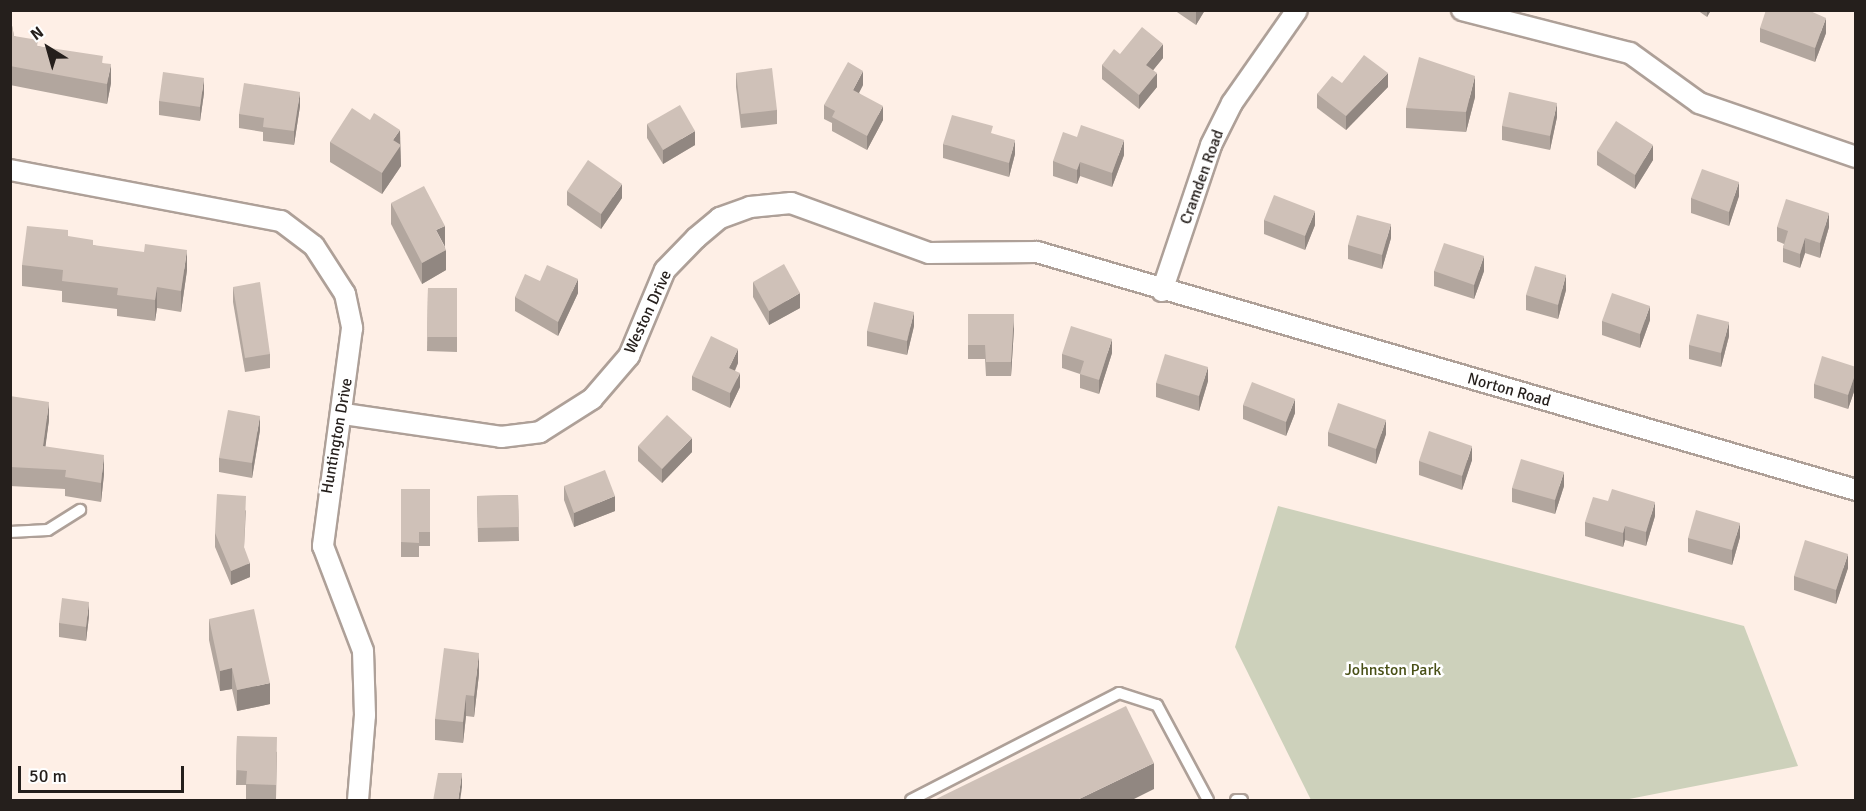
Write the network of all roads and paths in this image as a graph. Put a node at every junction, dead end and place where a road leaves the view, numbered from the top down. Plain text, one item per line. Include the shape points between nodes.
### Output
1 (1297, 10) edge
2 (1462, 10) edge
3 (1856, 157) edge
4 (10, 170) edge
5 (1162, 291) junction
6 (344, 414) junction
7 (1856, 490) edge
8 (80, 510) dead end
9 (10, 531) edge
10 (358, 801) edge
11 (911, 801) edge
12 (1208, 801) edge

1 - 5 street, Cramden Road via 1232,103 1211,145
2 - 3 street via 1630,53 1700,104
4 - 6 street, Huntington Drive via 281,221 314,246 345,294 352,328
5 - 6 street, Weston Drive via 1037,252 929,253 791,202 750,207 720,218 665,270 629,356 592,399 540,432 501,437
5 - 7 street, Norton Road
6 - 10 street, Huntington Drive via 327,487 323,546 363,651 365,715
8 - 9 lane via 48,530
11 - 12 lane via 1119,693 1157,705

